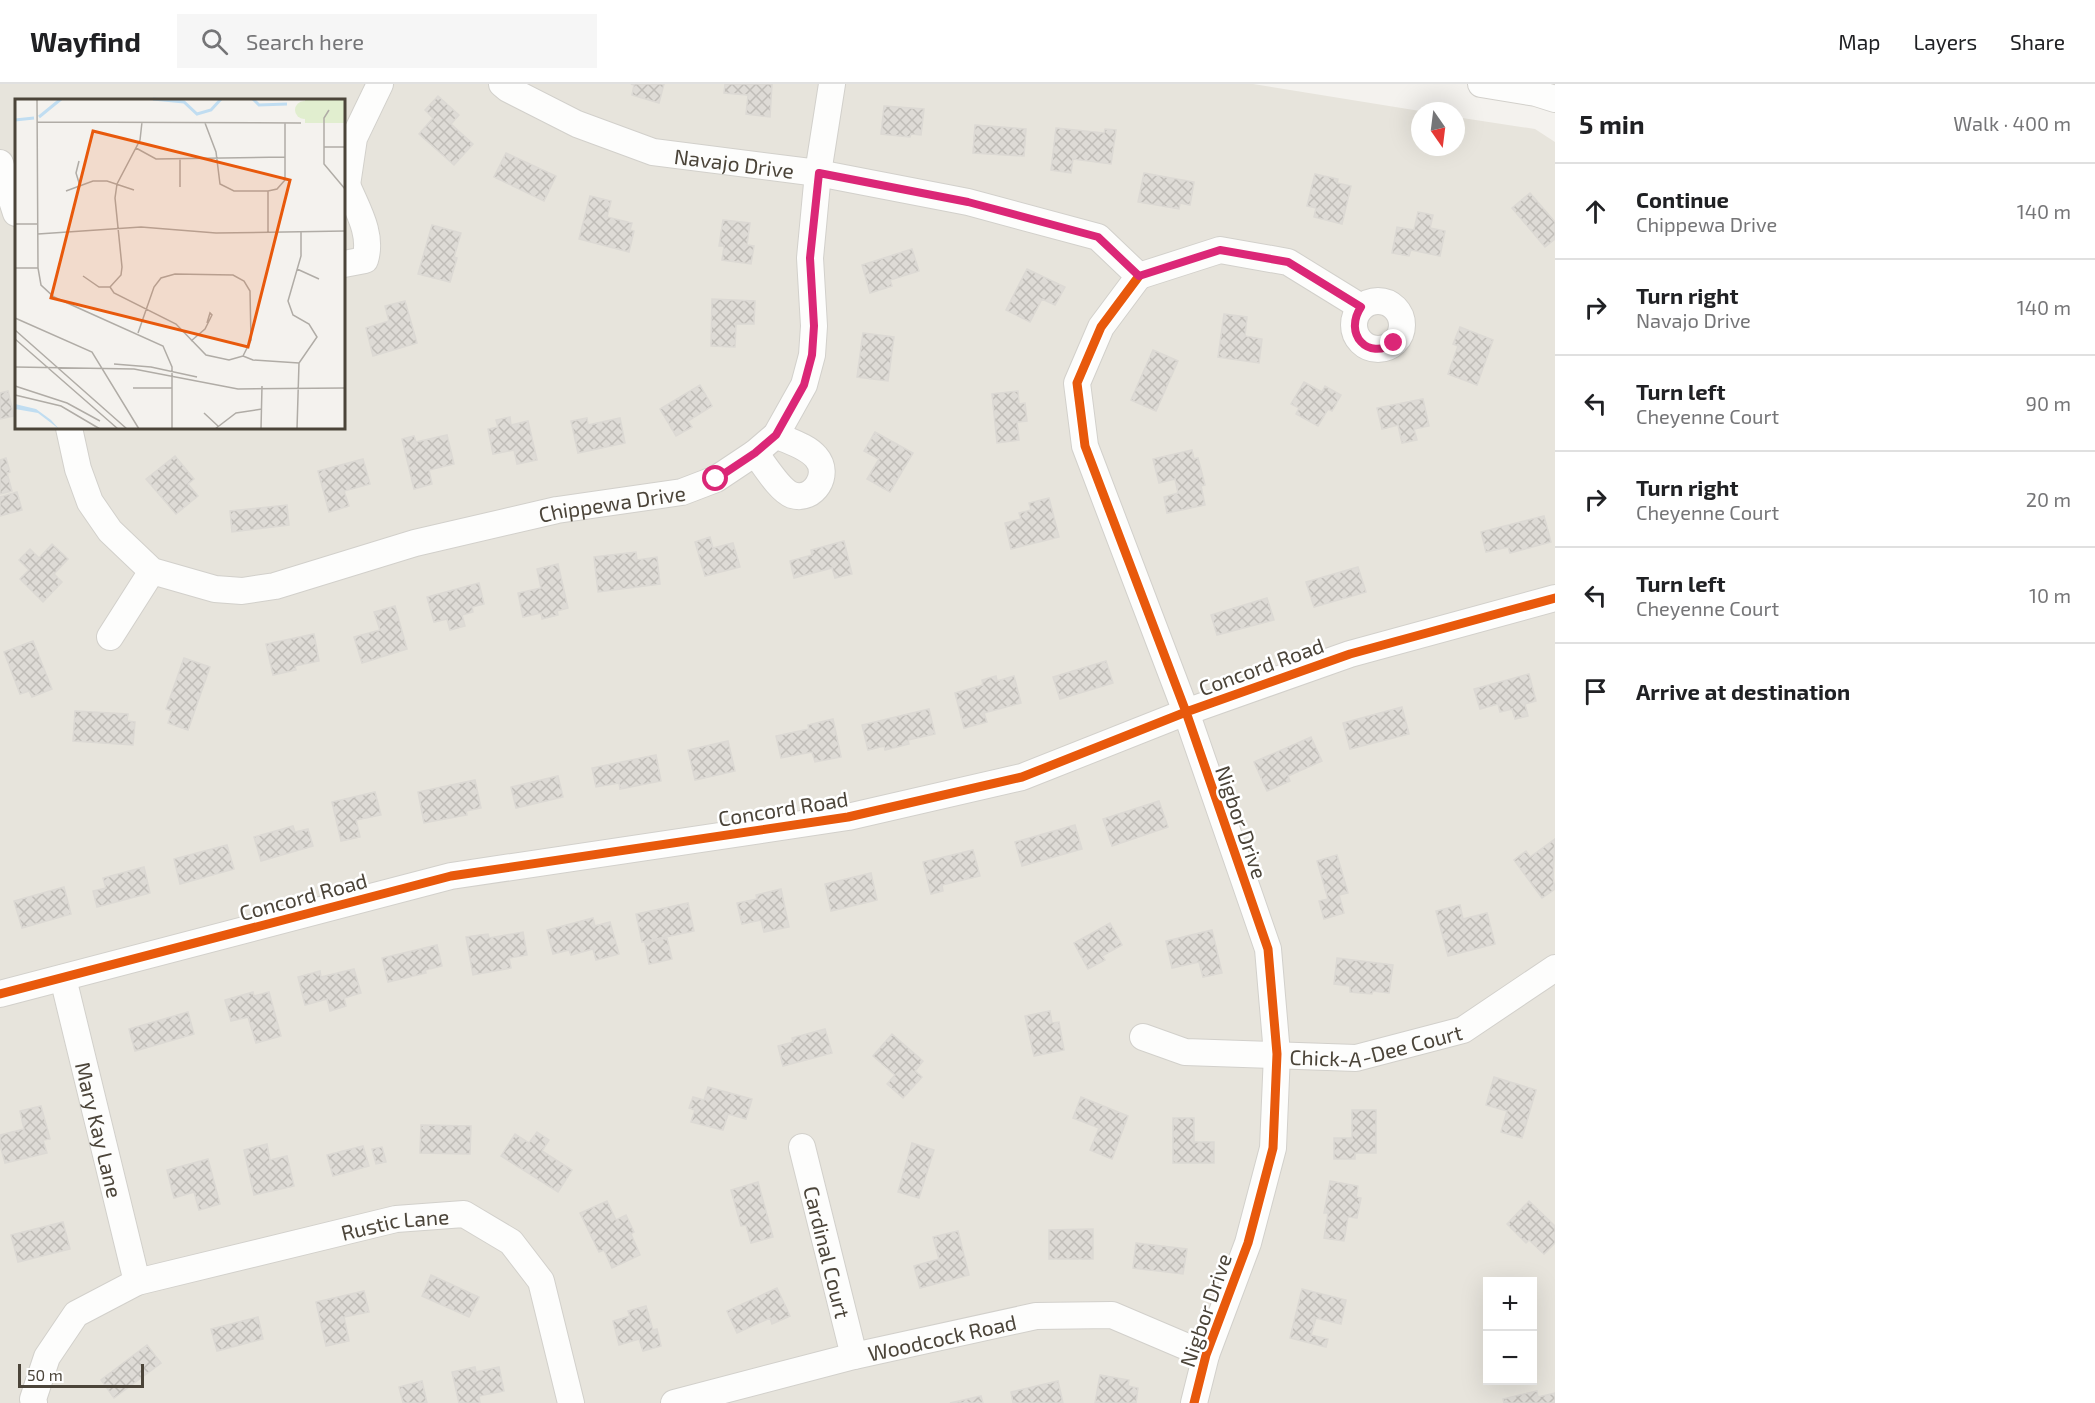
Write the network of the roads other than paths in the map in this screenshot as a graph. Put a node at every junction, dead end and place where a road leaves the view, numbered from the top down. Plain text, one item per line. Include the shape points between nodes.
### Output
1 (380, 84) edge
2 (502, 84) edge
3 (832, 84) edge
4 (1481, 84) edge
5 (1555, 99) edge
6 (0, 163) edge
7 (819, 173) junction
8 (345, 189) edge
9 (15, 210) edge
10 (345, 264) edge
11 (1139, 276) junction
12 (1361, 307) dead end
13 (69, 429) edge
14 (776, 435) junction
15 (755, 453) junction
16 (153, 571) junction
17 (1555, 598) edge
18 (110, 637) dead end
19 (1186, 712) junction
20 (1553, 976) edge
21 (63, 978) junction
22 (0, 994) edge
23 (1143, 1037) dead end
24 (1277, 1054) junction
25 (802, 1147) dead end
26 (137, 1282) junction
27 (1206, 1355) junction
28 (854, 1356) junction
29 (34, 1403) edge
30 (571, 1403) edge
31 (675, 1403) edge
32 (1194, 1403) edge

1 - 8 street via 354,138
2 - 7 street, Navajo Drive via 577,124 653,152
3 - 7 street, Chippewa Drive
4 - 5 street
6 - 9 street
7 - 11 street, Navajo Drive via 968,202 1098,237
7 - 14 street, Chippewa Drive via 810,258 812,355 804,385
8 - 10 street via 367,234 368,250 365,260
11 - 12 street via 1220,250 1288,262
11 - 19 street, Nigbor Drive via 1101,327 1077,383 1085,446
13 - 16 street, Chippewa Drive via 90,502 110,531
14 - 15 street, Chippewa Drive
14 - 15 street via 815,455 823,473 816,488 805,495 793,495 783,489
15 - 16 street, Chippewa Drive via 716,479 682,492 557,510 415,543 275,586 242,591 215,589
16 - 18 street
17 - 19 street, Concord Road via 1350,654
19 - 21 street, Concord Road via 1022,777 848,817 451,876
19 - 24 street, Nigbor Drive via 1268,949
20 - 24 street, Chick-A-Dee Court via 1463,1030 1356,1058
21 - 22 street, Concord Road
21 - 26 street, Mary Kay Lane
23 - 24 street, Chick-A-Dee Court via 1185,1052
24 - 27 street, Nigbor Drive via 1273,1148 1248,1243
25 - 28 street, Cardinal Court
26 - 29 street, Rustic Lane via 76,1314 46,1357
26 - 30 street, Rustic Lane via 396,1219 464,1214 511,1242 541,1281
27 - 28 street, Woodcock Road via 1112,1315 1101,1315 1036,1316
27 - 32 street, Nigbor Drive
28 - 31 street, Woodcock Road

